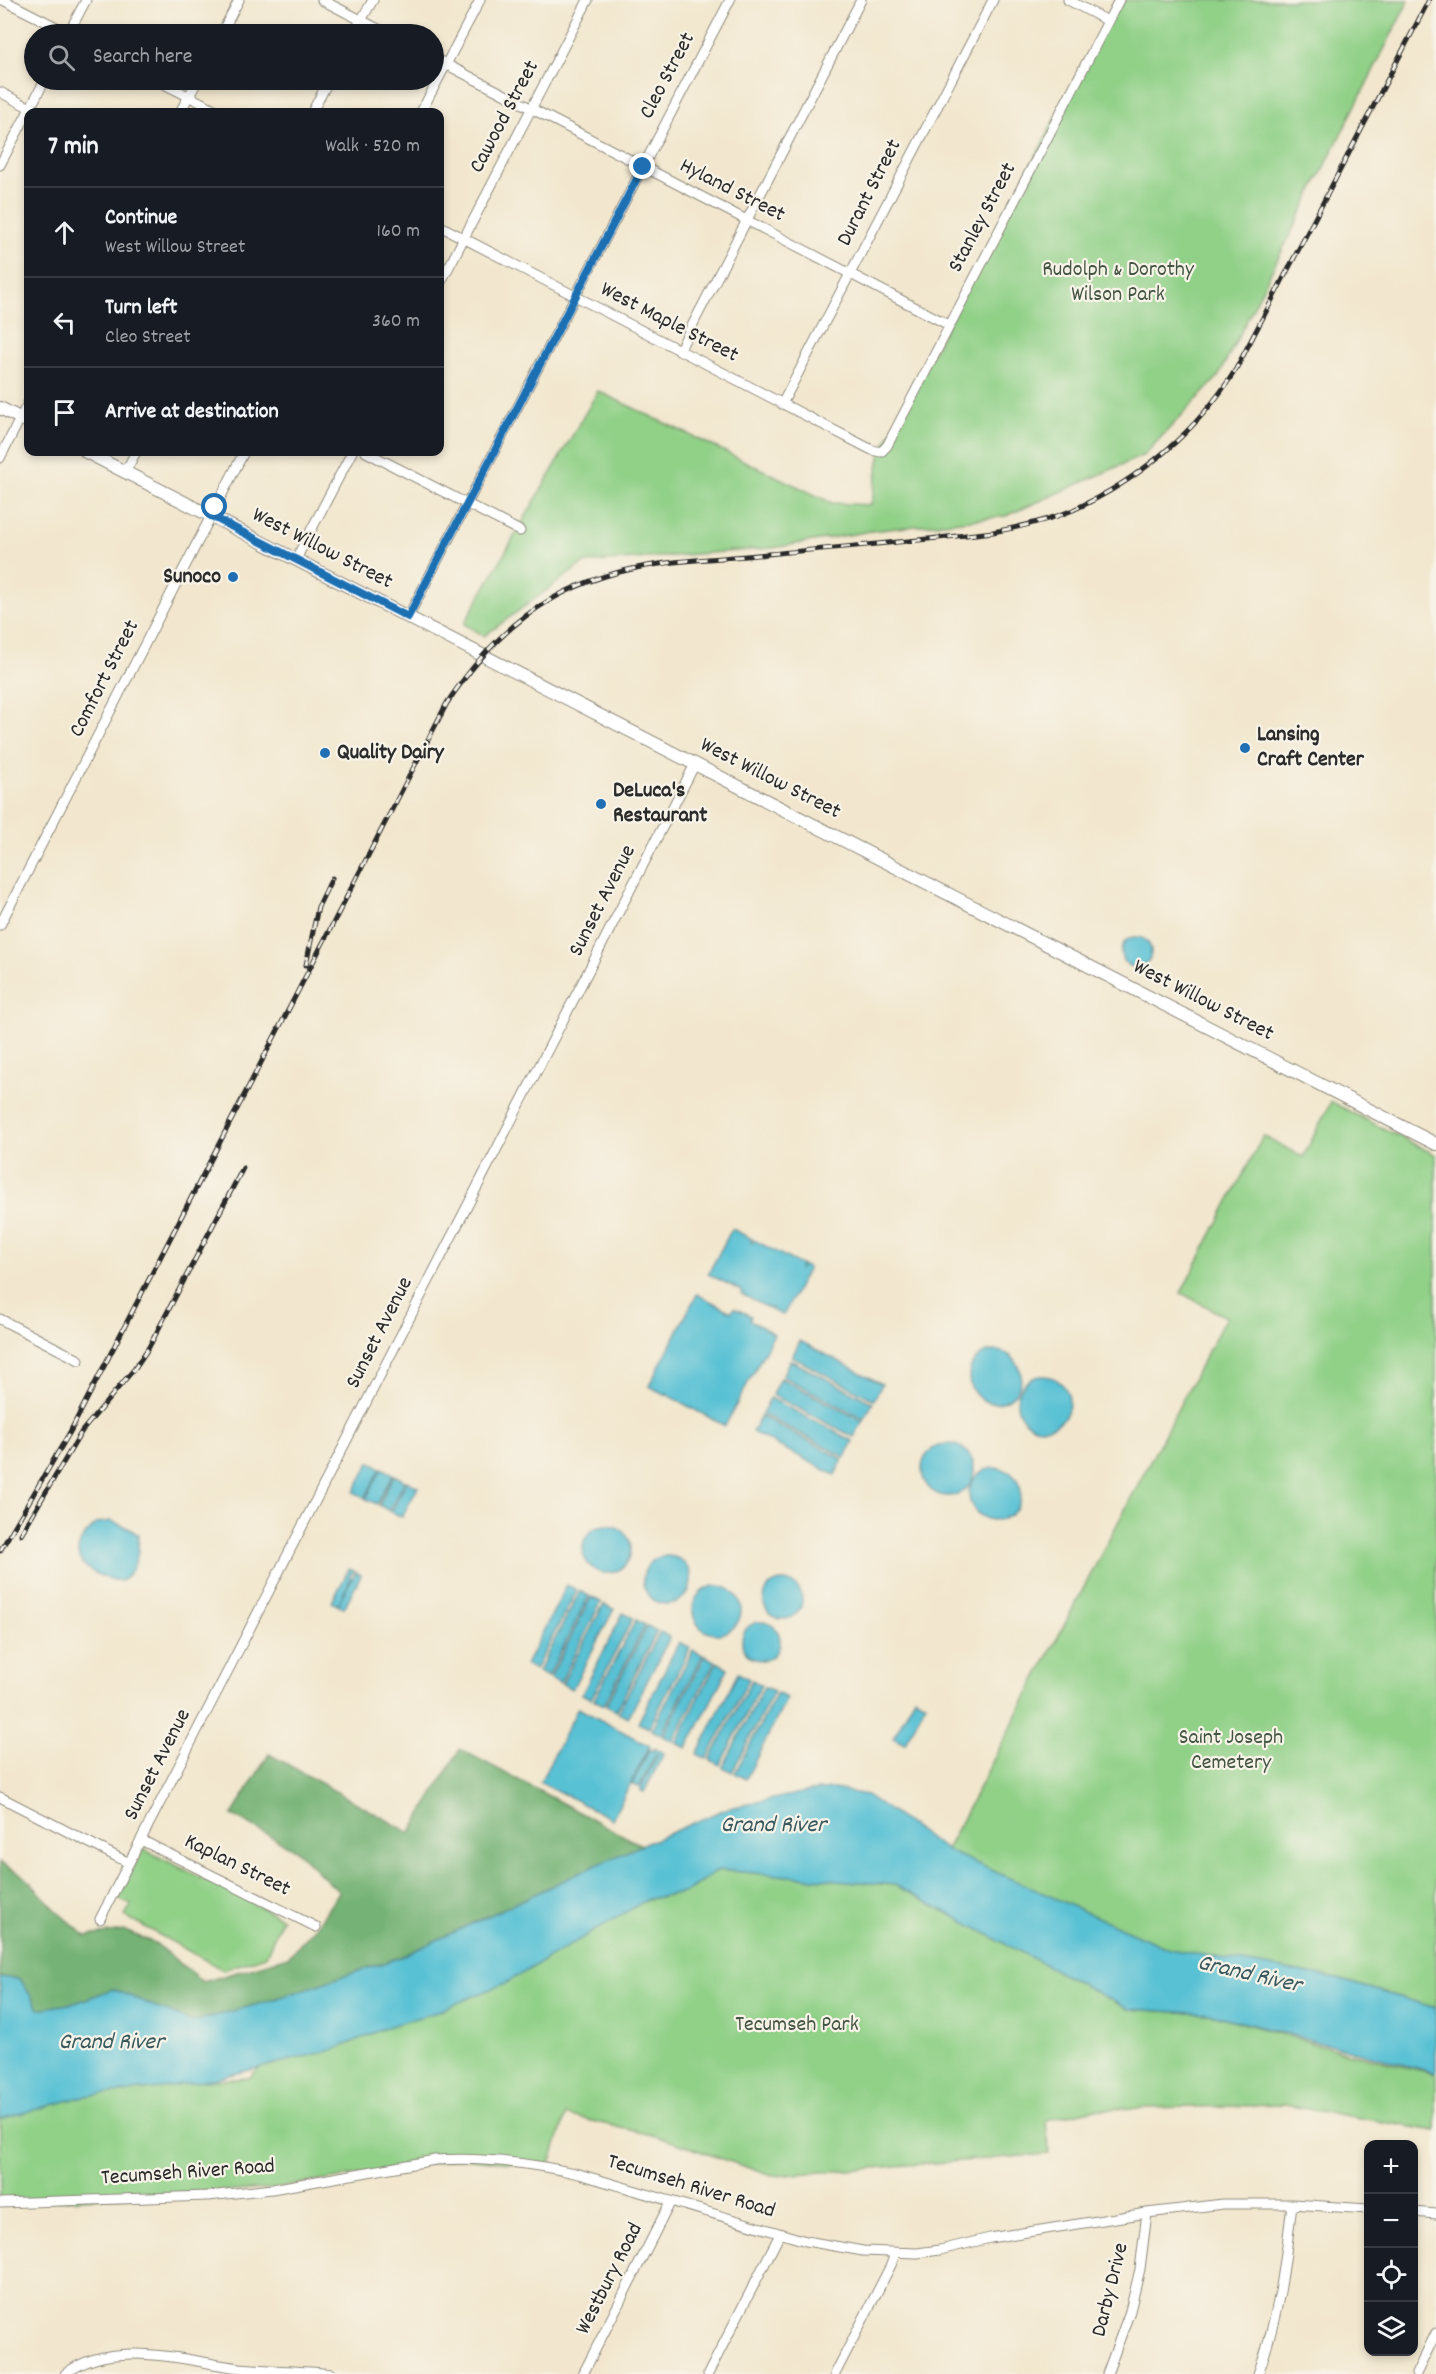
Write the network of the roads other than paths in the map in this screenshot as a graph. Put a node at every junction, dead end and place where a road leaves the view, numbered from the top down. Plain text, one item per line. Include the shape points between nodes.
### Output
1 (3, 0) edge
2 (86, 0) edge
3 (239, 0) edge
4 (322, 0) edge
5 (372, 0) edge
6 (480, 0) edge
7 (588, 0) edge
8 (730, 0) edge
9 (861, 0) edge
10 (993, 0) edge
11 (1068, 0) edge
12 (1119, 0) edge
13 (360, 20) junction
14 (1108, 21) junction
15 (50, 24) edge
16 (74, 24) edge
17 (226, 24) edge
18 (358, 24) edge
19 (368, 24) edge
20 (446, 64) junction
21 (444, 68) edge
22 (40, 90) edge
23 (177, 90) edge
24 (192, 90) edge
25 (324, 90) edge
26 (432, 90) edge
27 (0, 92) edge
28 (189, 96) junction
29 (30, 108) joint
30 (182, 108) edge
31 (212, 108) edge
32 (314, 108) edge
33 (423, 108) edge
34 (531, 108) junction
35 (24, 119) edge
36 (0, 165) edge
37 (643, 167) junction
38 (747, 220) junction
39 (444, 228) edge
40 (463, 238) junction
41 (850, 274) junction
42 (444, 276) edge
43 (575, 296) junction
44 (950, 325) junction
45 (679, 351) junction
46 (782, 404) junction
47 (0, 408) edge
48 (24, 420) edge
49 (881, 453) joint
50 (94, 456) edge
51 (134, 456) edge
52 (242, 456) edge
53 (350, 456) edge
54 (374, 456) edge
55 (0, 458) edge
56 (125, 472) junction
57 (467, 504) junction
58 (211, 516) junction
59 (520, 531) dead end
60 (296, 560) junction
61 (408, 617) junction
62 (695, 764) junction
63 (0, 925) edge
64 (1436, 1144) edge
65 (0, 1319) edge
66 (79, 1360) dead end
67 (0, 1797) edge
68 (141, 1840) junction
69 (129, 1863) junction
70 (100, 1919) dead end
71 (316, 1927) dead end
72 (671, 2201) junction
73 (0, 2203) edge
74 (1292, 2204) junction
75 (1364, 2209) edge
76 (1418, 2212) edge
77 (1147, 2213) junction
78 (1436, 2214) edge
79 (780, 2234) junction
80 (895, 2253) junction
81 (1436, 2333) edge
82 (242, 2371) edge
83 (65, 2374) edge
84 (332, 2374) edge
85 (583, 2374) edge
86 (708, 2374) edge
87 (835, 2374) edge
88 (1107, 2374) edge
89 (1258, 2374) edge
90 (1416, 2374) edge

1 - 15 street
2 - 16 street
3 - 17 street
4 - 13 street
5 - 13 street
6 - 20 street
7 - 34 street, Cawood Street
8 - 37 street, Cleo Street
9 - 38 street
10 - 41 street, Durant Street
11 - 14 street
12 - 14 street, Stanley Street
13 - 18 street
13 - 19 street
14 - 44 street, Stanley Street
20 - 21 street
20 - 34 street, Hyland Street
22 - 29 street
23 - 28 street
24 - 28 street
25 - 32 street
26 - 33 street
27 - 29 street
28 - 30 street
28 - 31 street
34 - 37 street, Hyland Street
34 - 40 street, Cawood Street
35 - 36 street
37 - 38 street, Hyland Street
37 - 43 street, Cleo Street
38 - 41 street, Hyland Street
38 - 45 street
39 - 40 street, West Maple Street
40 - 42 street, Cawood Street
40 - 43 street, West Maple Street
41 - 44 street, Hyland Street
41 - 46 street, Durant Street
43 - 45 street, West Maple Street
43 - 57 street, Cleo Street
44 - 49 street, Stanley Street
45 - 46 street, West Maple Street
46 - 49 street, West Maple Street
47 - 48 street
48 - 55 street
50 - 56 street, West Willow Street
51 - 56 street
52 - 58 street, Comfort Street
53 - 60 street
54 - 57 street
56 - 58 street, West Willow Street
57 - 59 street
57 - 61 street, Cleo Street
58 - 60 street, West Willow Street
58 - 63 street, Comfort Street
60 - 61 street, West Willow Street
61 - 62 street, West Willow Street
62 - 64 street, West Willow Street
62 - 68 street, Sunset Avenue
65 - 66 street
67 - 69 street
68 - 69 street, Sunset Avenue
68 - 71 street, Kaplan Street
69 - 70 street, Sunset Avenue
72 - 73 street, Tecumseh River Road via 549,2167 462,2158 208,2196
72 - 79 street, Tecumseh River Road
72 - 85 street, Westbury Road
74 - 75 street, Tecumseh River Road
74 - 77 street, Tecumseh River Road via 1223,2204
74 - 89 street via 1279,2304
76 - 78 street
77 - 80 street, Tecumseh River Road via 990,2238 940,2250
77 - 88 street, Darby Drive via 1130,2311
79 - 80 street, Tecumseh River Road via 834,2247
79 - 86 street
80 - 87 street
81 - 90 street
82 - 83 street via 148,2355 109,2354
82 - 84 street

